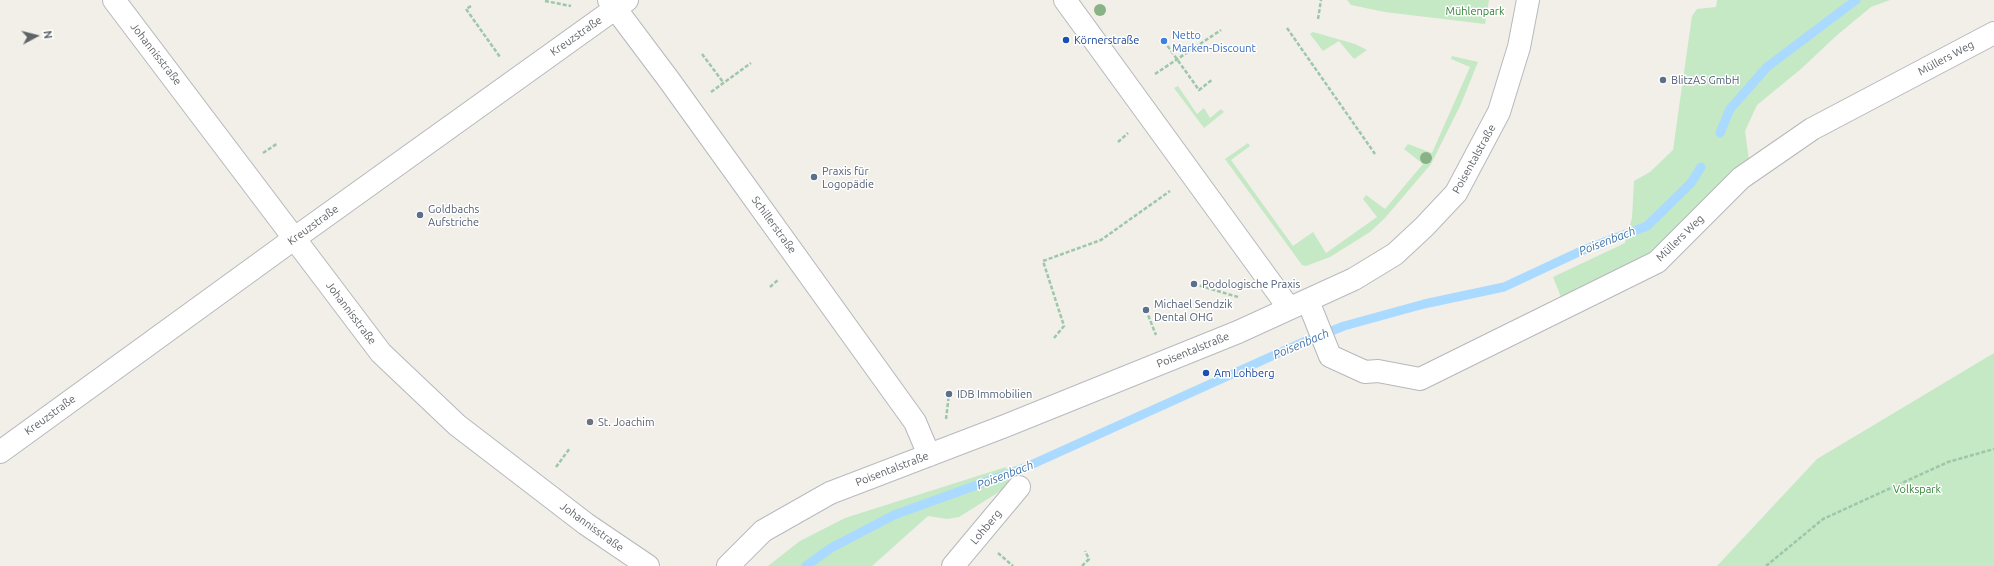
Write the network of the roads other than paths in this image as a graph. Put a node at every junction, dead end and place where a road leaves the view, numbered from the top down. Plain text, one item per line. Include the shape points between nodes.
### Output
1 (114, 0) edge
2 (1065, 0) edge
3 (1528, 0) edge
4 (617, 3) edge
5 (1994, 32) edge
6 (294, 238) junction
7 (1298, 305) junction
8 (0, 452) edge
9 (929, 455) junction
10 (1019, 487) dead end
11 (648, 566) edge
12 (728, 566) edge
13 (953, 566) edge

1 - 6 street, Johannisstraße
2 - 7 street
3 - 7 street, Poisentalstraße via 1519,47 1499,112 1456,193 1395,254 1354,279
4 - 6 street, Kreuzstraße
4 - 9 street, Schillerstraße via 915,422
5 - 7 street, Müllers Weg via 1812,129 1741,178 1657,262 1420,379 1365,372 1330,356 1322,336
6 - 8 street, Kreuzstraße
6 - 11 street, Johannisstraße via 381,353 457,425 586,524
7 - 9 street, Poisentalstraße via 1238,332
9 - 12 street, Poisentalstraße via 830,493 762,531
10 - 13 street, Lohberg

